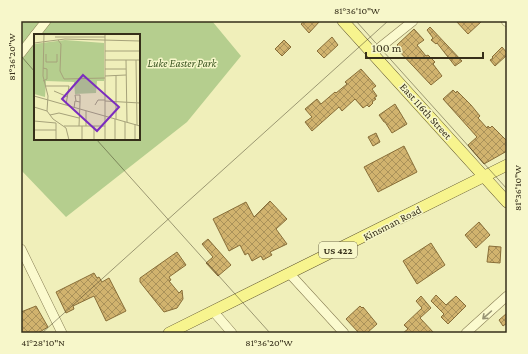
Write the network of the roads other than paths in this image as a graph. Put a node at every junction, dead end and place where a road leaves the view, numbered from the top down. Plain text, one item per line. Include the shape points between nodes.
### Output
1 (46, 21) edge
2 (343, 21) edge
3 (413, 21) edge
4 (36, 34) edge
5 (34, 36) edge
6 (21, 53) edge
7 (373, 53) junction
8 (507, 165) edge
9 (485, 176) junction
10 (507, 202) edge
11 (21, 249) edge
12 (290, 274) junction
13 (507, 296) edge
14 (213, 311) junction
15 (62, 333) edge
16 (169, 333) edge
17 (232, 333) edge
18 (344, 333) edge
19 (466, 333) edge

1 - 4 street
2 - 7 main road, East 116th Street
3 - 7 street
5 - 6 street
7 - 9 main road, East 116th Street
8 - 9 main road, Kinsman Road / US 422
9 - 10 main road, East 116th Street
9 - 12 main road, Kinsman Road / US 422
11 - 15 street
12 - 14 main road, Kinsman Road / US 422
12 - 18 street
13 -> 19 street
14 - 16 main road, Kinsman Road / US 422
14 - 17 street

